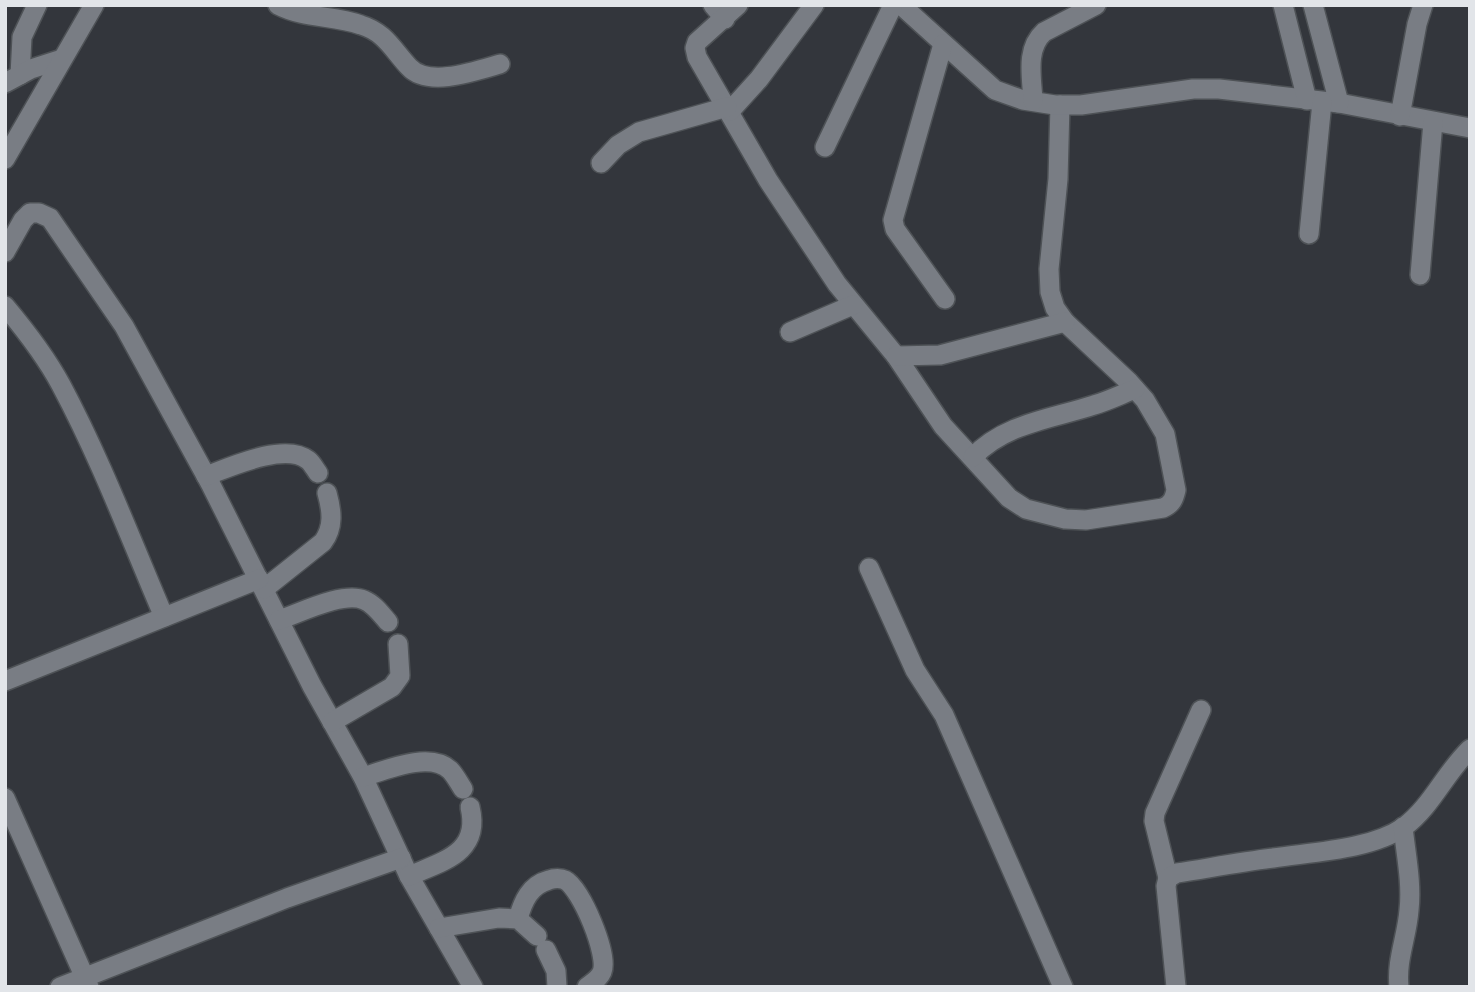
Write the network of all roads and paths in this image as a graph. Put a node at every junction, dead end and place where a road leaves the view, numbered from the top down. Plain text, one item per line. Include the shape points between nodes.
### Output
1 (37, 5) edge
2 (94, 5) edge
3 (278, 5) edge
4 (814, 5) edge
5 (893, 5) edge
6 (901, 5) edge
7 (1096, 5) edge
8 (1283, 5) edge
9 (1313, 5) edge
10 (1423, 5) edge
11 (725, 10) edge
12 (1071, 11) edge
13 (943, 44) junction
14 (62, 59) junction
15 (500, 64) dead end
16 (13, 79) edge
17 (1033, 102) junction
18 (1323, 102) junction
19 (1060, 105) junction
20 (729, 109) junction
21 (1400, 116) junction
22 (1433, 122) junction
23 (1470, 128) edge
24 (825, 147) dead end
25 (5, 159) edge
26 (601, 163) dead end
27 (1309, 234) dead end
28 (5, 251) edge
29 (1420, 275) dead end
30 (945, 299) dead end
31 (853, 305) junction
32 (5, 306) edge
33 (1065, 322) junction
34 (790, 332) dead end
35 (896, 356) junction
36 (1135, 389) junction
37 (973, 457) junction
38 (318, 473) dead end
39 (206, 476) junction
40 (327, 493) dead end
41 (869, 568) dead end
42 (261, 584) junction
43 (164, 617) junction
44 (279, 620) junction
45 (388, 622) dead end
46 (398, 643) dead end
47 (5, 681) edge
48 (1201, 710) dead end
49 (332, 722) junction
50 (1470, 749) edge
51 (363, 776) junction
52 (5, 798) edge
53 (1403, 827) junction
54 (401, 858) junction
55 (409, 876) junction
56 (1168, 878) junction
57 (518, 919) junction
58 (439, 928) junction
59 (88, 984) edge
60 (60, 987) edge
61 (473, 987) edge
62 (557, 987) edge
63 (587, 987) edge
64 (1063, 987) edge
65 (1176, 987) edge
66 (1399, 987) edge

1 - 16 street via 22,37
2 - 14 street
3 - 15 street via 300,15 374,30 388,40 410,69 428,78
4 - 20 street via 760,79
5 - 24 street
6 - 13 street
7 - 12 street
8 - 18 street
9 - 18 street
10 - 21 street
11 - 20 street via 695,48
12 - 17 street via 1034,45
13 - 17 street via 995,90
13 - 30 street via 893,220
14 - 16 street
14 - 25 street
17 - 19 street
18 - 19 street via 1193,89
18 - 21 street
18 - 27 street
19 - 33 street via 1049,269 1055,308
20 - 26 street via 639,132
20 - 31 street via 768,180
21 - 22 street
22 - 23 street
22 - 29 street
28 - 39 street via 30,213 50,218 124,326
31 - 34 street
31 - 35 street
32 - 43 street via 60,383
33 - 35 street via 940,355
33 - 36 street
35 - 37 street via 943,426
36 - 37 street via 1014,429
36 - 37 street via 1165,434 1176,490 1170,505 1086,520 1065,519 1026,509 1009,498
38 - 39 street via 307,459 284,454
39 - 42 street
40 - 42 street via 332,522 329,535
41 - 64 street via 915,670 944,715
42 - 43 street
42 - 44 street
43 - 47 street
44 - 45 street via 350,598 374,606
44 - 49 street
46 - 49 street via 400,676 392,687
48 - 56 street via 1155,813
49 - 51 street
50 - 53 street via 1419,814
51 - 54 street
51 - 55 street via 425,760 436,762 450,770 466,798 473,820 467,844 456,855
52 - 59 street
53 - 56 street via 1349,847
53 - 66 street via 1409,909 1399,955
54 - 55 street
54 - 59 street via 287,898
55 - 58 street
56 - 65 street
57 - 58 street
57 - 62 street via 541,943 556,971
57 - 63 street via 537,883 564,879 577,891 604,962 602,973
58 - 61 street
59 - 60 street

